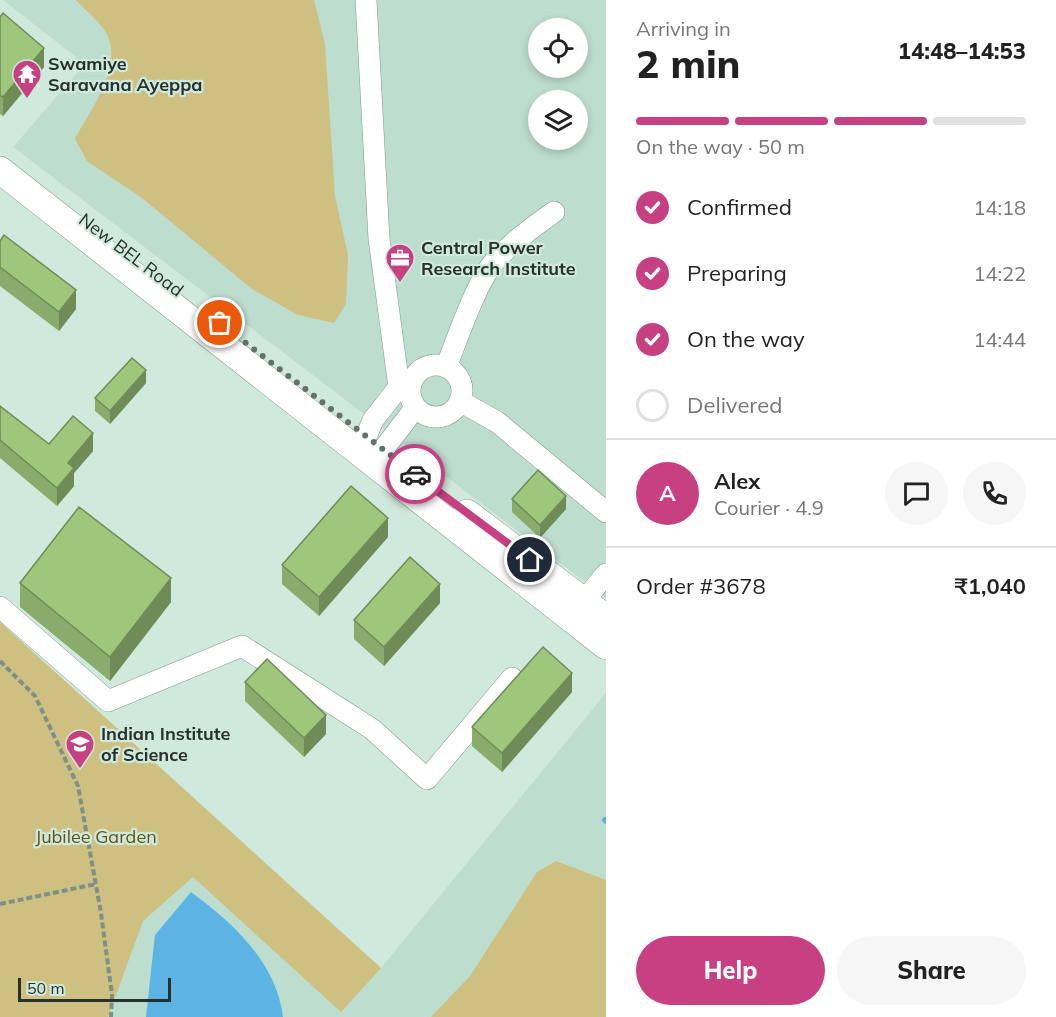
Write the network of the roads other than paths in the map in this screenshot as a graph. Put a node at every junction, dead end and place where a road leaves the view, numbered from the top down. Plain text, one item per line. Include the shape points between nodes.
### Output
1 (366, 0) edge
2 (0, 154) edge
3 (0, 170) edge
4 (554, 212) dead end
5 (446, 367) junction
6 (460, 401) junction
7 (415, 408) junction
8 (374, 444) junction
9 (606, 512) edge
10 (606, 574) edge
11 (0, 607) edge
12 (578, 609) junction
13 (606, 618) edge
14 (606, 646) edge
15 (513, 678) edge

1 - 8 lane via 380,239 399,387 373,420
2 - 8 main road, New BEL Road
3 - 12 main road, New BEL Road
4 - 5 lane via 519,237 492,264
5 - 6 lane via 458,377
5 - 7 lane via 429,366 415,375 409,392
6 - 7 lane via 455,409 439,417 422,414
6 - 9 lane via 497,422
7 - 8 lane
8 - 12 main road, New BEL Road
10 - 12 lane
11 - 15 lane via 108,701 242,646 372,729 427,778
12 - 13 main road, New BEL Road
12 - 14 main road

